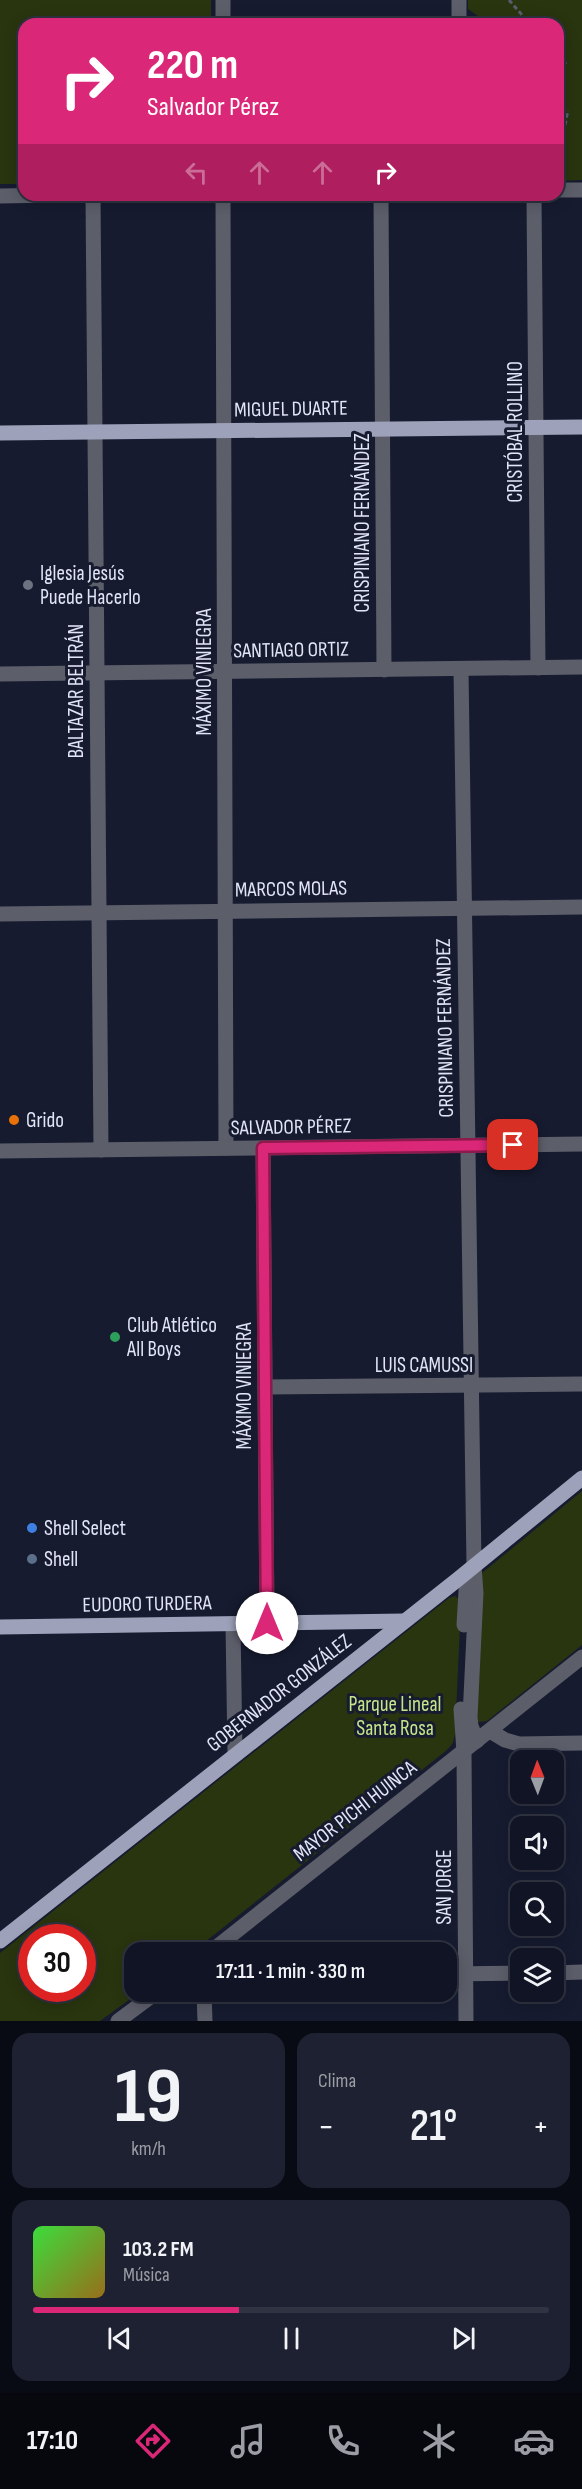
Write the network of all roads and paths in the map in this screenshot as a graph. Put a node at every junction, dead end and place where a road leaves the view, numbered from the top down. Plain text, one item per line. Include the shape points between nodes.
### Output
1 (223, 0) edge
2 (459, 0) edge
3 (509, 0) edge
4 (223, 18) edge
5 (459, 18) edge
6 (525, 18) edge
7 (564, 62) edge
8 (566, 64) dead end
9 (568, 110) dead end
10 (565, 125) dead end
11 (564, 190) edge
12 (582, 190) edge
13 (0, 196) edge
14 (18, 196) edge
15 (93, 201) edge
16 (223, 201) edge
17 (381, 201) edge
18 (534, 201) edge
19 (536, 427) junction
20 (582, 427) edge
21 (382, 429) junction
22 (224, 430) junction
23 (0, 432) edge
24 (95, 432) junction
25 (538, 668) junction
26 (582, 668) edge
27 (461, 669) junction
28 (384, 670) junction
29 (225, 672) junction
30 (97, 673) junction
31 (0, 674) edge
32 (582, 907) edge
33 (464, 908) junction
34 (225, 911) junction
35 (99, 913) junction
36 (0, 914) edge
37 (582, 1144) edge
38 (468, 1146) junction
39 (226, 1148) junction
40 (263, 1148) junction
41 (101, 1150) junction
42 (0, 1151) edge
43 (582, 1384) edge
44 (471, 1385) junction
45 (265, 1387) junction
46 (582, 1478) edge
47 (474, 1566) junction
48 (404, 1621) junction
49 (267, 1623) junction
50 (233, 1624) junction
51 (0, 1628) edge
52 (582, 1657) edge
53 (490, 1731) junction
54 (477, 1741) junction
55 (582, 1743) edge
56 (464, 1752) junction
57 (235, 1755) junction
58 (0, 1941) edge
59 (223, 1942) edge
60 (582, 1972) edge
61 (510, 1973) edge
62 (564, 1973) edge
63 (457, 1974) edge
64 (465, 1974) junction
65 (144, 2002) edge
66 (204, 2002) edge
67 (118, 2021) edge
68 (205, 2021) edge
69 (465, 2021) edge

1 - 4 street
2 - 5 street
3 - 6 path
7 - 8 path
9 - 10 path
11 - 12 street
13 - 14 street
15 - 24 street, BALTAZAR BELTRÁN
16 - 22 street, MÁXIMO VINIEGRA
17 - 21 street, CRISPINIANO FERNÁNDEZ
18 - 19 street, CRISTÓBAL ROLLINO
19 - 20 main road, MIGUEL DUARTE
19 - 21 main road, MIGUEL DUARTE
19 - 25 street, CRISTÓBAL ROLLINO
21 - 22 main road, MIGUEL DUARTE
21 - 28 street, CRISPINIANO FERNÁNDEZ
22 - 24 main road, MIGUEL DUARTE
22 - 29 street, MÁXIMO VINIEGRA
23 - 24 main road, MIGUEL DUARTE
24 - 30 street, BALTAZAR BELTRÁN
25 - 26 street, SANTIAGO ORTIZ
25 - 27 street, SANTIAGO ORTIZ
27 - 28 street, SANTIAGO ORTIZ
27 - 33 street, CRISPINIANO FERNÁNDEZ
28 - 29 street, SANTIAGO ORTIZ
29 - 30 street, SANTIAGO ORTIZ
29 - 34 street, MÁXIMO VINIEGRA
30 - 31 street, SANTIAGO ORTIZ
30 - 35 street, BALTAZAR BELTRÁN
32 - 33 street, MARCOS MOLAS
33 - 34 street, MARCOS MOLAS
33 - 38 street, CRISPINIANO FERNÁNDEZ
34 - 35 street, MARCOS MOLAS
34 - 39 street, MÁXIMO VINIEGRA
35 - 36 street, MARCOS MOLAS
35 - 41 street, BALTAZAR BELTRÁN
37 - 38 street, SALVADOR PÉREZ
38 - 40 street, SALVADOR PÉREZ
38 - 44 street, CRISPINIANO FERNÁNDEZ
39 - 40 street, SALVADOR PÉREZ
39 - 41 street, SALVADOR PÉREZ
40 - 45 street, MÁXIMO VINIEGRA
41 - 42 street, SALVADOR PÉREZ
43 - 44 street, LUIS CAMUSSI
44 - 45 street, LUIS CAMUSSI
44 - 47 street, CRISPINIANO FERNÁNDEZ
45 - 49 street, MÁXIMO VINIEGRA
46 - 47 main road, GOBERNADOR GONZÁLEZ
47 - 48 main road, GOBERNADOR GONZÁLEZ
47 - 54 street, CRISPINIANO FERNÁNDEZ via 470,1720
47 - 56 street, CRISPINIANO FERNÁNDEZ via 465,1599 461,1724
48 - 49 main road, EUDORO TURDERA
48 - 57 main road, GOBERNADOR GONZÁLEZ
49 - 50 main road, EUDORO TURDERA
50 - 51 main road, EUDORO TURDERA
50 - 57 street
52 - 53 street, MAYOR PICHI HUINCA
53 - 54 street, MAYOR PICHI HUINCA
53 - 55 street via 519,1744
54 - 56 street, MAYOR PICHI HUINCA
56 - 59 street, MAYOR PICHI HUINCA
56 - 64 street, SAN JORGE
57 - 58 main road, GOBERNADOR GONZÁLEZ
60 - 62 street
61 - 64 street
63 - 64 street
64 - 69 street, SAN JORGE
65 - 67 street
66 - 68 street

